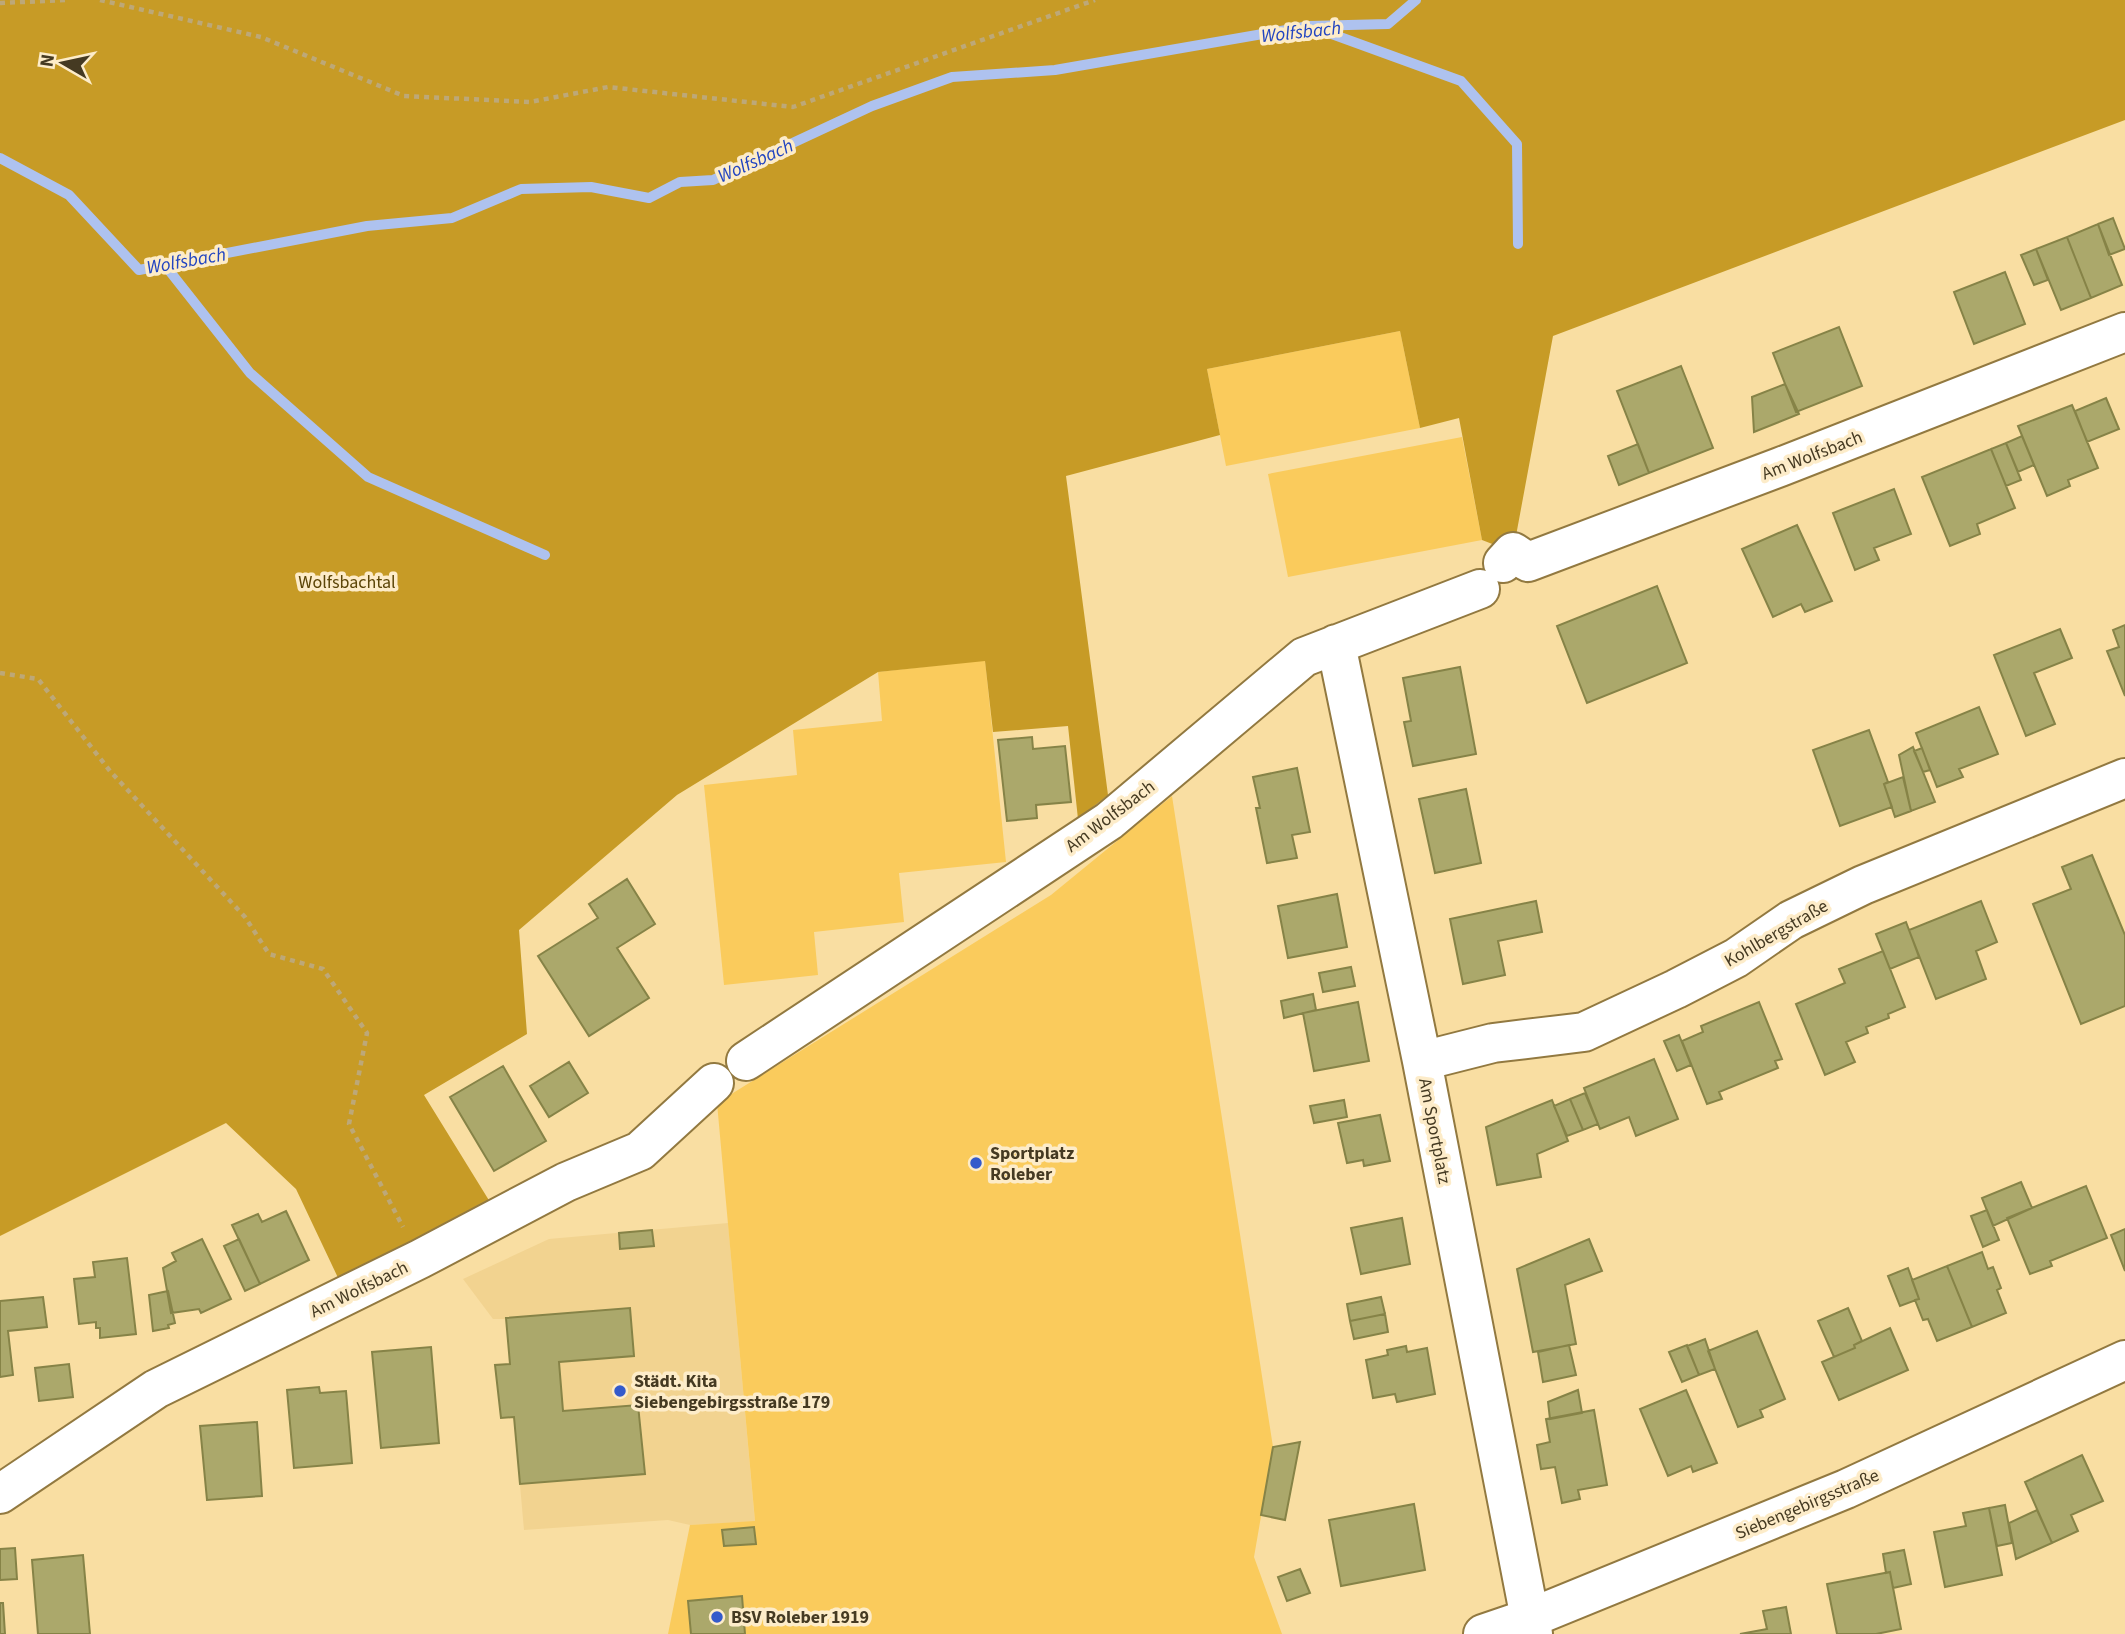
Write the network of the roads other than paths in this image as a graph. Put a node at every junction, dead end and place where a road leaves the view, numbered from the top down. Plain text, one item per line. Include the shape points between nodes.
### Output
1 (2125, 332) edge
2 (1336, 645) junction
3 (2125, 778) edge
4 (746, 1060) dead end
5 (1422, 1062) junction
6 (714, 1083) dead end
7 (2125, 1360) edge
8 (0, 1494) edge
9 (1531, 1626) edge
10 (1483, 1634) edge

1 - 2 street, Am Wolfsbach via 1528,562 1513,552 1491,576
2 - 4 street, Am Wolfsbach via 1304,657 1109,821
2 - 5 street, Am Sportplatz
3 - 5 street, Kohlbergstraße via 1863,886 1791,920 1735,958 1676,989 1584,1032 1493,1043
5 - 9 street, Am Sportplatz
6 - 8 street, Am Wolfsbach via 640,1151 566,1182 156,1389
7 - 9 street, Siebengebirgsstraße via 1846,1489
9 - 10 street, Siebengebirgsstraße

